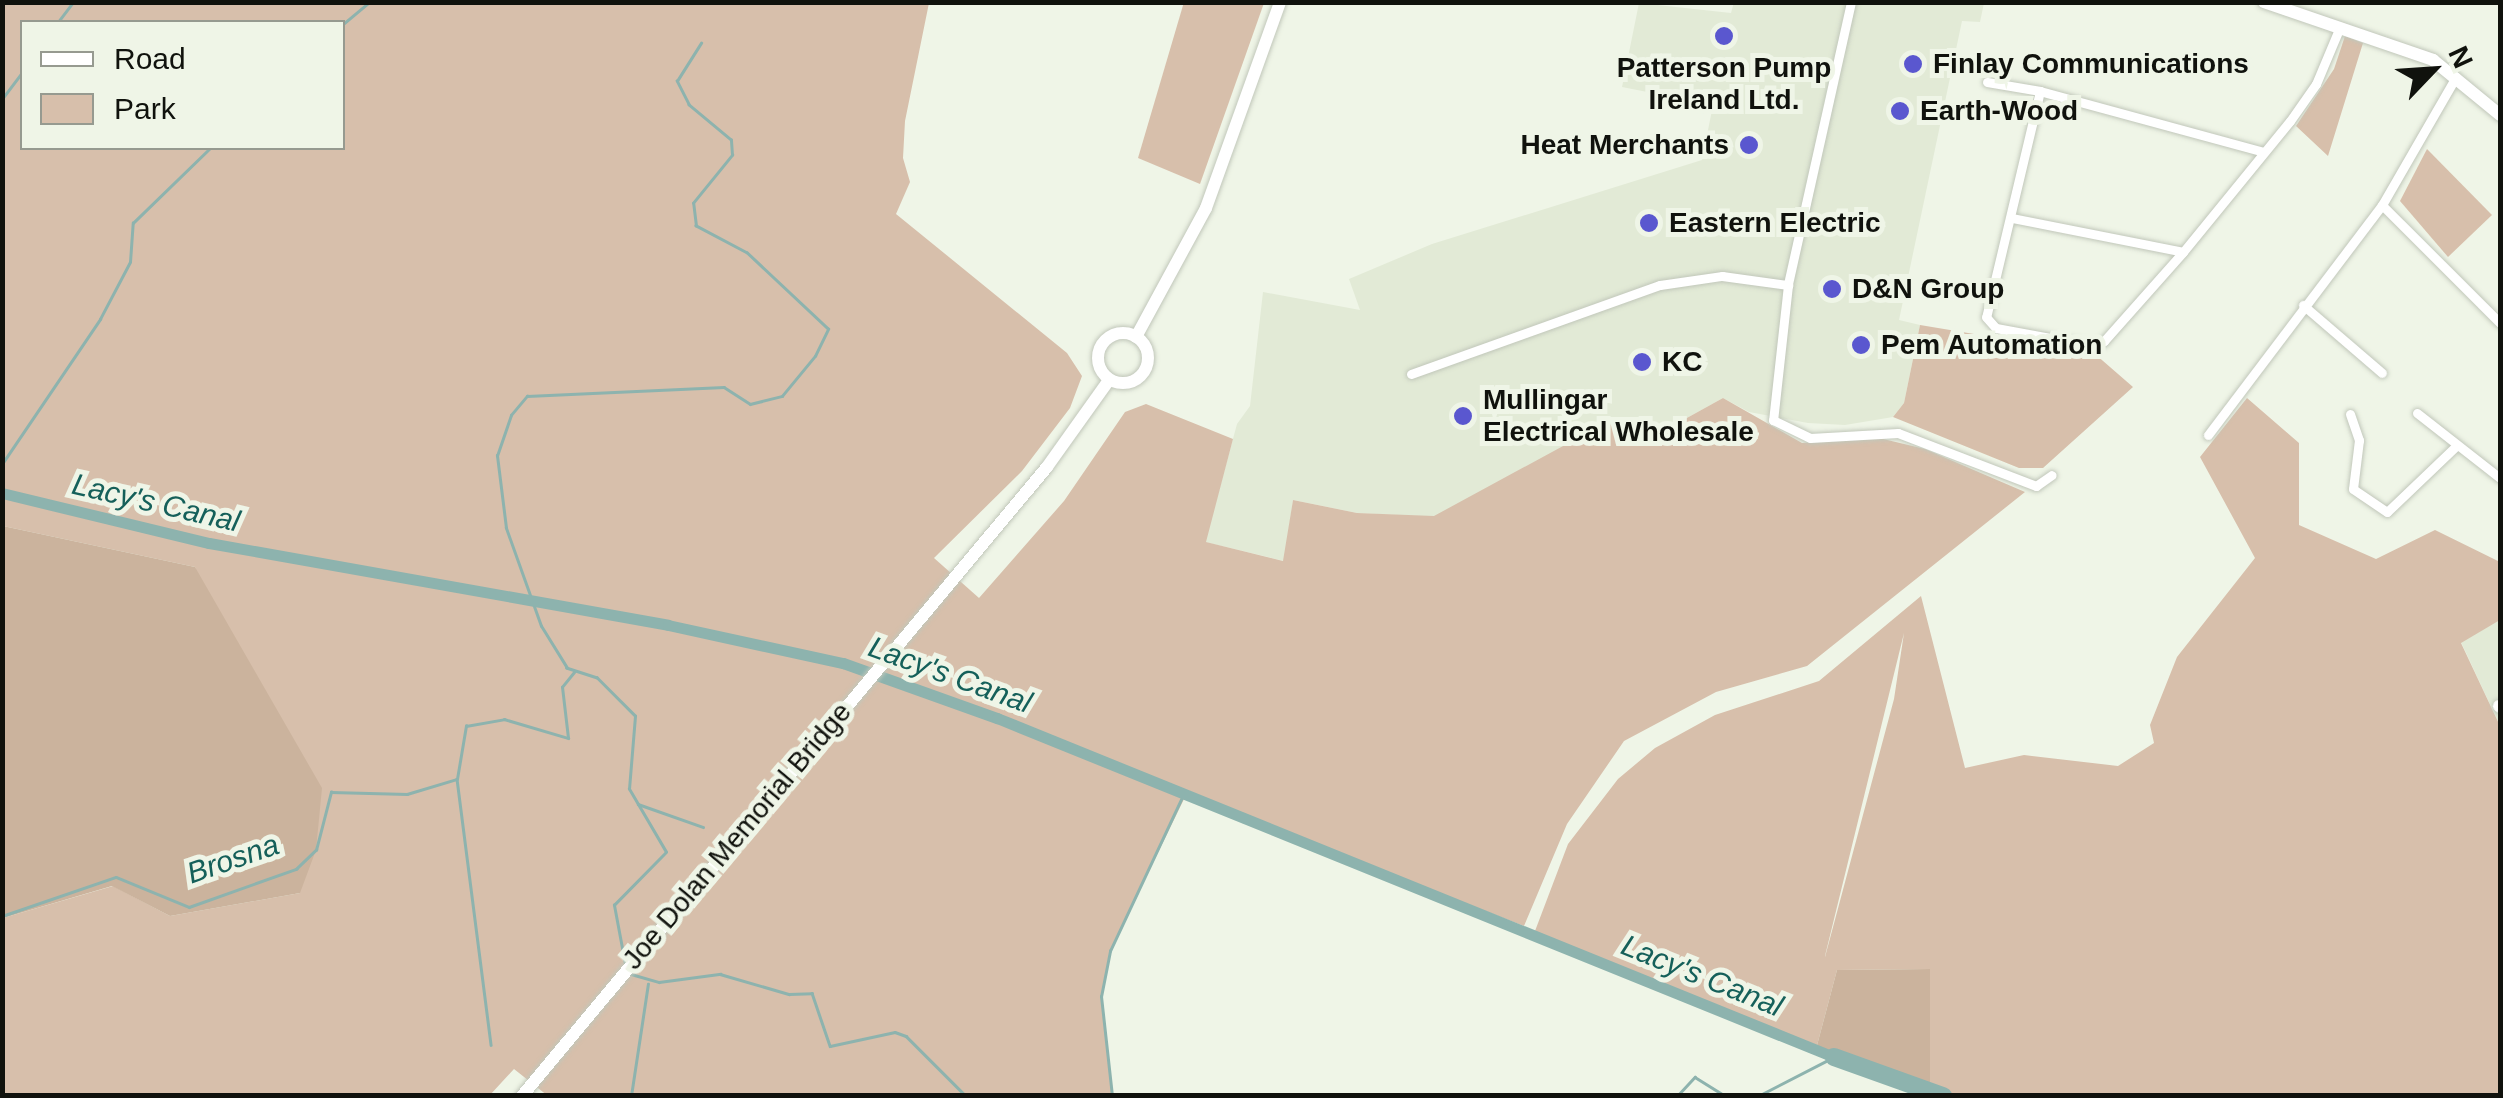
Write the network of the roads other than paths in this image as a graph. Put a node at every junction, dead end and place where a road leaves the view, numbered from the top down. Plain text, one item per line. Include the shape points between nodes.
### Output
1 (1280, 2) edge
2 (1852, 2) edge
3 (2264, 2) edge
4 (2340, 28) junction
5 (2457, 74) junction
6 (1987, 82) dead end
7 (2040, 90) junction
8 (2500, 115) edge
9 (2264, 152) junction
10 (2382, 205) junction
11 (2012, 218) junction
12 (2183, 252) junction
13 (1788, 285) junction
14 (2303, 305) junction
15 (2500, 323) edge
16 (1136, 337) junction
17 (2382, 373) dead end
18 (1411, 374) dead end
19 (1109, 380) junction
20 (2417, 413) dead end
21 (2350, 414) dead end
22 (2208, 435) dead end
23 (2457, 446) junction
24 (2052, 476) dead end
25 (2500, 478) edge
26 (522, 1096) edge

1 - 16 main road via 1206,208
2 - 13 street
3 - 4 main road
4 - 5 main road via 2405,48
4 - 9 street via 2316,84
5 - 8 main road
5 - 10 street
6 - 7 street
7 - 9 street
7 - 11 street
9 - 12 street
10 - 14 street
10 - 15 street
11 - 12 street
11 - 12 street via 1986,316 1996,328 2093,346
13 - 18 street via 1722,276 1660,285
13 - 24 street via 1771,410 1786,432 1810,438 1898,433 2036,486
14 - 17 street
14 - 22 street
16 - 19 main road via 1112,336 1101,346 1100,368
16 - 19 main road via 1148,356 1145,370 1133,382
19 - 26 main road, Joe Dolan Memorial Bridge via 1046,466
20 - 23 street
21 - 23 street via 2359,440 2353,489 2387,512
23 - 25 street

